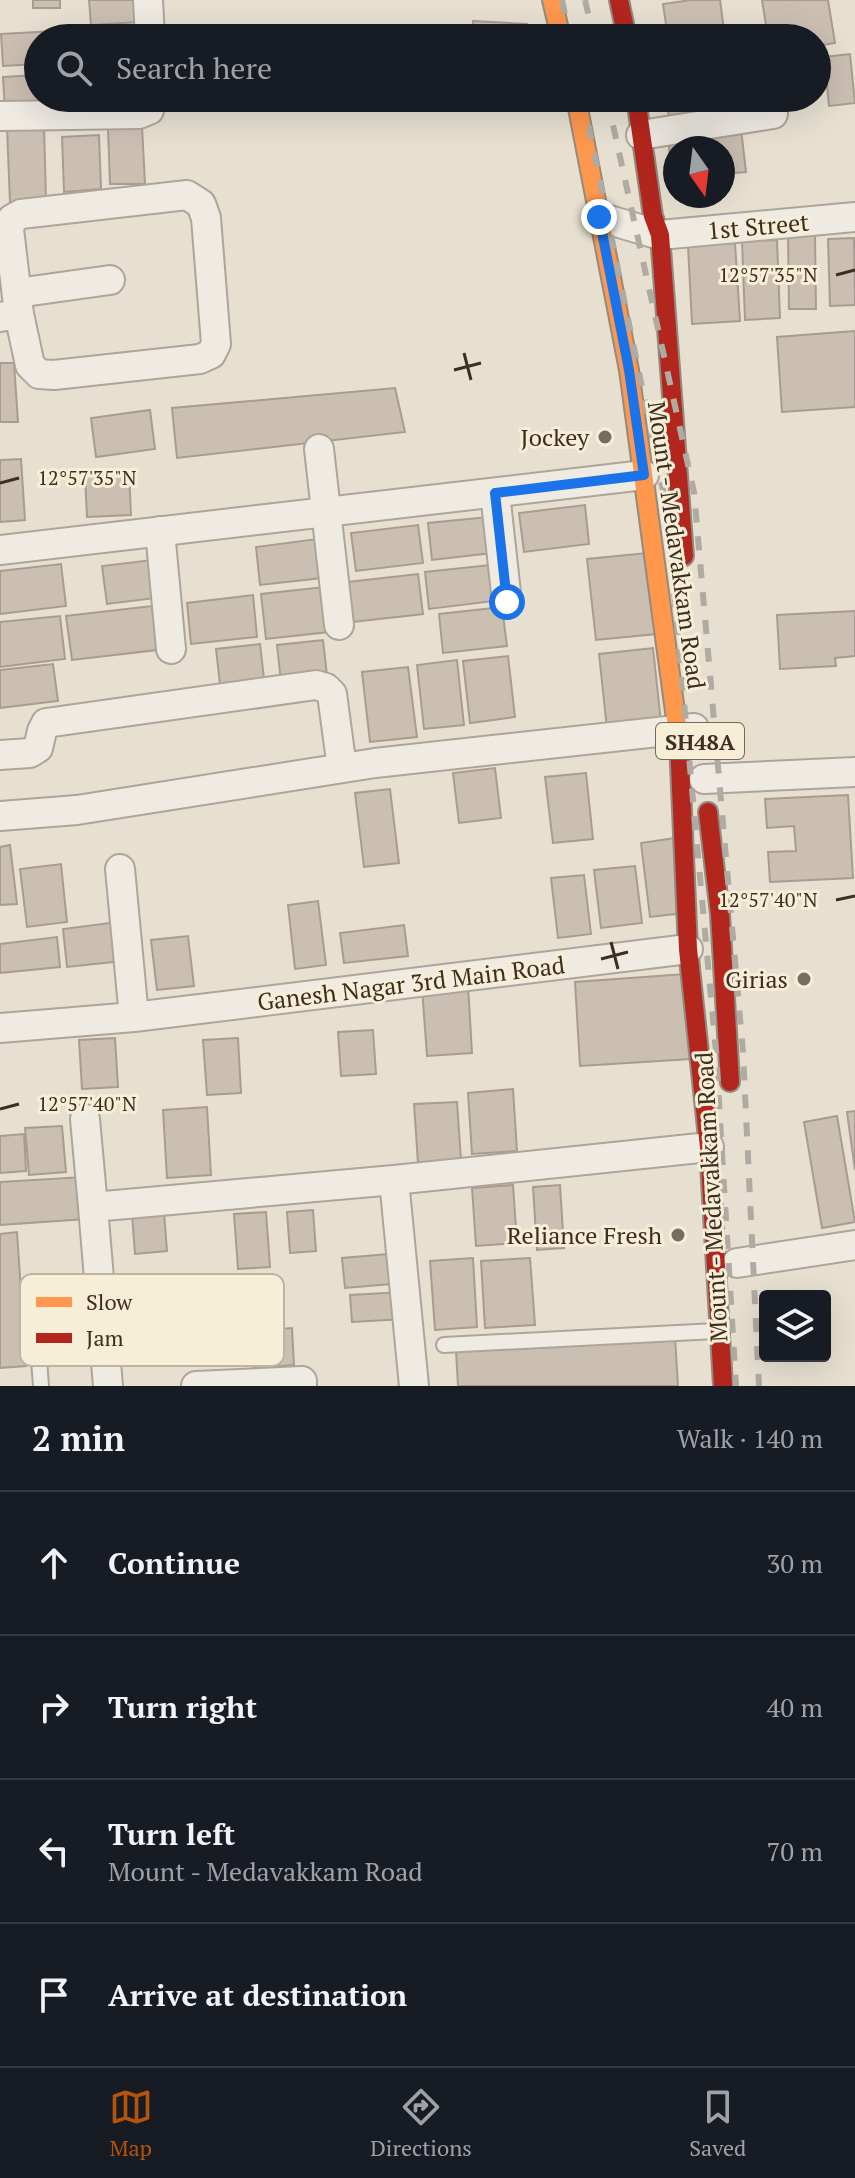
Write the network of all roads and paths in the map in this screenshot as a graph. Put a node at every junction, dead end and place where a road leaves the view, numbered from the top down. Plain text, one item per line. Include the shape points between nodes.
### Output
1 (148, 0) edge
2 (552, 0) edge
3 (619, 0) edge
4 (149, 24) edge
5 (558, 24) edge
6 (624, 24) edge
7 (0, 112) edge
8 (144, 112) edge
9 (579, 112) edge
10 (638, 112) edge
11 (773, 114) dead end
12 (641, 135) junction
13 (599, 217) junction
14 (855, 217) edge
15 (660, 235) junction
16 (110, 280) dead end
17 (12, 308) edge
18 (319, 449) dead end
19 (644, 475) junction
20 (495, 493) junction
21 (327, 512) junction
22 (160, 531) junction
23 (0, 550) edge
24 (685, 577) dead end
25 (507, 602) dead end
26 (339, 625) dead end
27 (171, 649) dead end
28 (694, 728) junction
29 (0, 755) edge
30 (342, 768) junction
31 (855, 772) edge
32 (704, 773) joint
33 (0, 816) edge
34 (120, 869) dead end
35 (688, 949) junction
36 (134, 1017) junction
37 (0, 1028) edge
38 (731, 1099) dead end
39 (85, 1119) dead end
40 (709, 1147) junction
41 (394, 1180) junction
42 (93, 1207) junction
43 (855, 1245) edge
44 (737, 1262) dead end
45 (99, 1274) edge
46 (720, 1331) junction
47 (444, 1345) dead end
48 (40, 1366) edge
49 (106, 1366) edge
50 (41, 1386) edge
51 (108, 1386) edge
52 (196, 1386) edge
53 (302, 1386) edge
54 (414, 1386) edge
55 (723, 1386) edge

1 - 4 street
2 - 5 main road
3 - 6 main road
7 - 8 street
9 - 13 main road, Mount - Medavakkam Road / SH48A
10 - 12 main road, Mount - Medavakkam Road
11 - 12 street
12 - 15 main road, Mount - Medavakkam Road
13 - 15 street
13 - 19 main road, Mount - Medavakkam Road / SH48A
14 - 15 street, 1st Street
15 - 24 main road, Mount - Medavakkam Road
16 - 17 street
17 - 17 street via 30,365 39,374 211,354 216,344 201,204 187,195 21,214 9,229
18 - 21 street
19 - 20 street
19 - 28 main road, Mount - Medavakkam Road / SH48A
20 - 21 street
20 - 25 street
21 - 22 street
21 - 26 street
22 - 23 street
22 - 27 street
28 - 30 street
28 - 35 main road, Mount - Medavakkam Road / SH48A
29 - 30 street via 38,748 46,723 316,685 332,694
30 - 33 street via 77,810
31 - 32 street
32 - 38 main road, Mount - Medavakkam Road / SH48A via 720,914
34 - 36 street
35 - 36 street, Ganesh Nagar 3rd Main Road
35 - 40 main road, Mount - Medavakkam Road / SH48A
36 - 37 street, Ganesh Nagar 3rd Main Road
39 - 42 street
40 - 41 street
40 - 46 main road, Mount - Medavakkam Road / SH48A
41 - 42 street
41 - 54 street
42 - 45 street
43 - 44 street
46 - 47 lane
46 - 55 main road, Mount - Medavakkam Road / SH48A
48 - 50 lane
49 - 51 street
52 - 53 street via 302,1381

